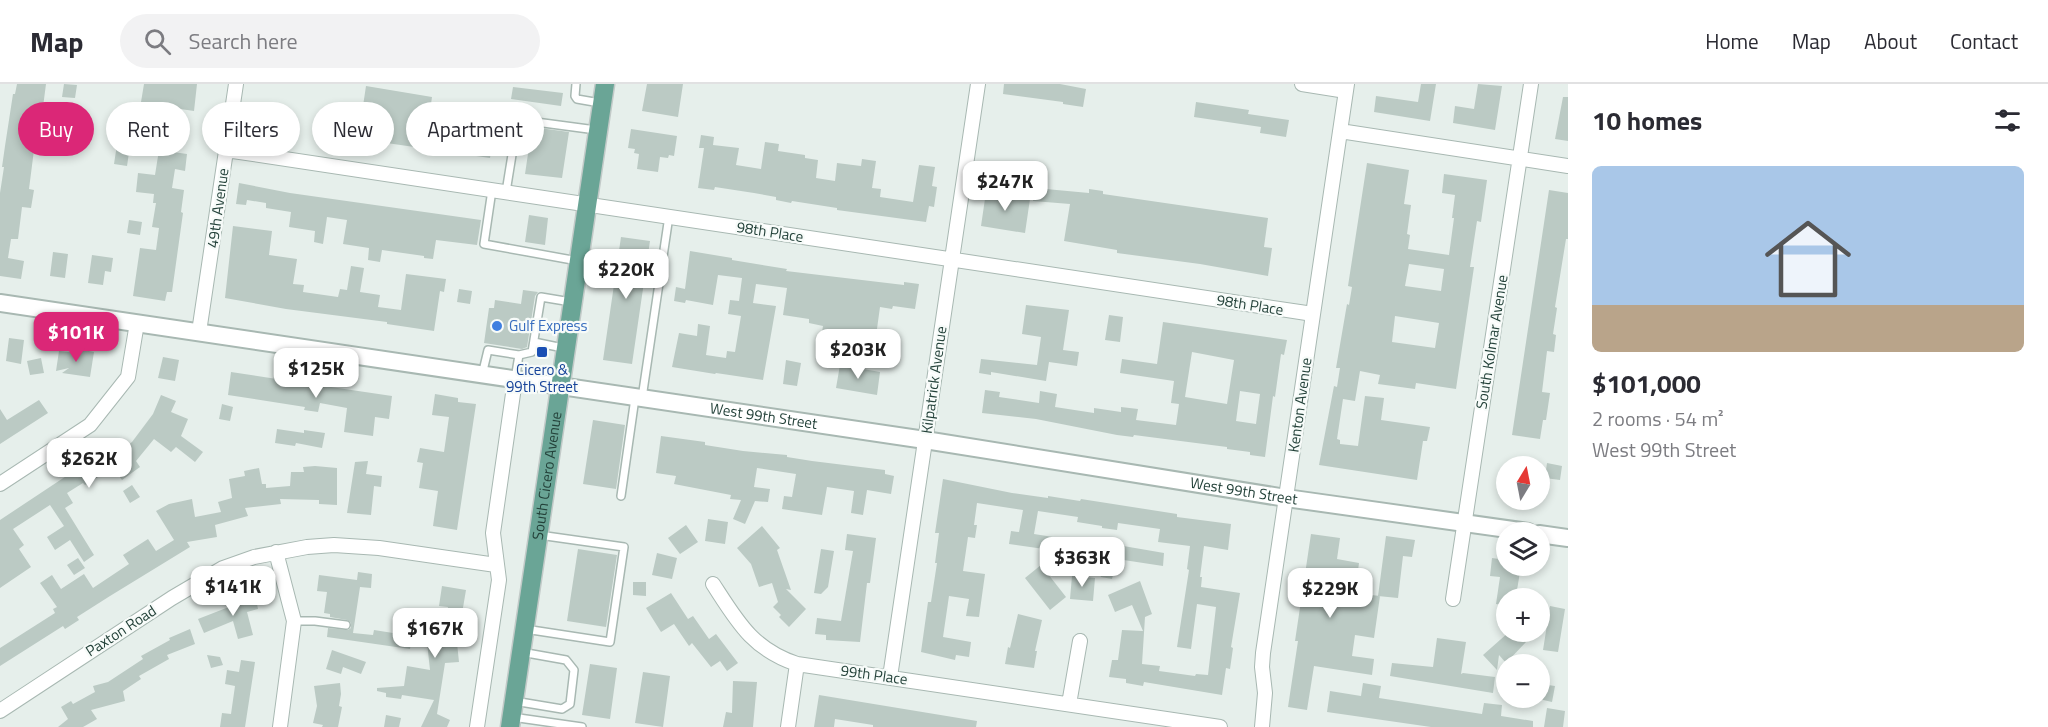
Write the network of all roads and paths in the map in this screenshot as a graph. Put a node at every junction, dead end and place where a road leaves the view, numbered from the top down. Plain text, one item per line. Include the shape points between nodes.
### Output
1 (236, 84) edge
2 (576, 84) edge
3 (605, 84) edge
4 (978, 84) edge
5 (1302, 84) edge
6 (1531, 84) edge
7 (1347, 88) edge
8 (233, 102) edge
9 (602, 103) junction
10 (598, 130) junction
11 (1340, 131) junction
12 (225, 156) edge
13 (267, 156) edge
14 (1520, 159) junction
15 (1568, 166) edge
16 (499, 190) junction
17 (587, 204) junction
18 (669, 216) junction
19 (952, 260) junction
20 (579, 261) junction
21 (0, 303) edge
22 (573, 303) junction
23 (1313, 314) junction
24 (137, 323) junction
25 (199, 332) junction
26 (534, 342) junction
27 (566, 348) junction
28 (519, 355) junction
29 (482, 375) junction
30 (514, 380) junction
31 (560, 387) junction
32 (638, 398) junction
33 (925, 440) junction
34 (0, 484) edge
35 (621, 496) dead end
36 (1286, 498) junction
37 (1465, 523) junction
38 (1496, 527) edge
39 (539, 535) junction
40 (1550, 536) edge
41 (1568, 538) edge
42 (276, 552) junction
43 (496, 565) junction
44 (713, 584) dead end
45 (1454, 599) dead end
46 (294, 621) junction
47 (346, 625) dead end
48 (525, 629) junction
49 (1080, 641) dead end
50 (521, 652) junction
51 (797, 664) junction
52 (890, 677) junction
53 (1069, 704) junction
54 (0, 711) edge
55 (512, 715) edge
56 (280, 727) edge
57 (477, 727) edge
58 (582, 727) edge
59 (788, 727) edge
60 (1220, 727) edge
61 (1262, 727) edge

1 - 8 street, 49th Avenue
2 - 9 lane via 577,99
3 - 9 main road, South Cicero Avenue
4 - 19 street, Kilpatrick Avenue
5 - 7 street
6 - 14 street, South Kolmar Avenue
7 - 11 street, Kenton Avenue
9 - 10 main road, South Cicero Avenue
10 - 16 lane via 520,120
10 - 17 main road, South Cicero Avenue
11 - 14 street
11 - 23 street, Kenton Avenue
12 - 25 street, 49th Avenue
13 - 16 street, 98th Place
14 - 15 street
14 - 37 street, South Kolmar Avenue
16 - 17 street, 98th Place
16 - 20 lane via 484,244
17 - 18 street, 98th Place
17 - 20 main road, South Cicero Avenue
18 - 19 street, 98th Place
18 - 32 lane
19 - 23 street, 98th Place
19 - 33 street, Kilpatrick Avenue
20 - 22 main road, South Cicero Avenue
21 - 24 street, West 99th Street
22 - 26 lane via 541,297
22 - 27 main road, South Cicero Avenue
23 - 36 street, Kenton Avenue
24 - 25 street, West 99th Street
24 - 34 street via 128,377 90,425
25 - 29 street, West 99th Street
26 - 27 lane
26 - 28 lane via 532,352
27 - 31 main road, South Cicero Avenue
28 - 29 lane via 488,350
28 - 30 lane
29 - 30 street, West 99th Street
30 - 31 street, West 99th Street
30 - 43 street via 493,533
31 - 32 street, West 99th Street
31 - 39 main road, South Cicero Avenue
32 - 33 street, West 99th Street
32 - 35 lane
33 - 36 street, West 99th Street
33 - 52 street, Kilpatrick Avenue
36 - 37 street, West 99th Street
36 - 61 street, Kenton Avenue via 1263,653
37 - 38 street, West 99th Street
37 - 45 street, South Kolmar Avenue
39 - 48 main road, South Cicero Avenue
39 - 48 lane via 624,548 610,642
40 - 41 street
42 - 43 street, Paxton Road via 334,545
42 - 46 street
42 - 54 street, Paxton Road via 223,568
43 - 57 street via 499,580
44 - 51 street, 99th Place via 741,627 764,648
46 - 47 lane
46 - 56 street
48 - 50 main road, South Cicero Avenue
49 - 53 street
50 - 55 main road, South Cicero Avenue
50 - 55 lane via 566,660 574,670 570,704 562,709
51 - 52 street, 99th Place
51 - 59 street
52 - 53 street, 99th Place
53 - 60 street, 99th Place
55 - 58 lane

